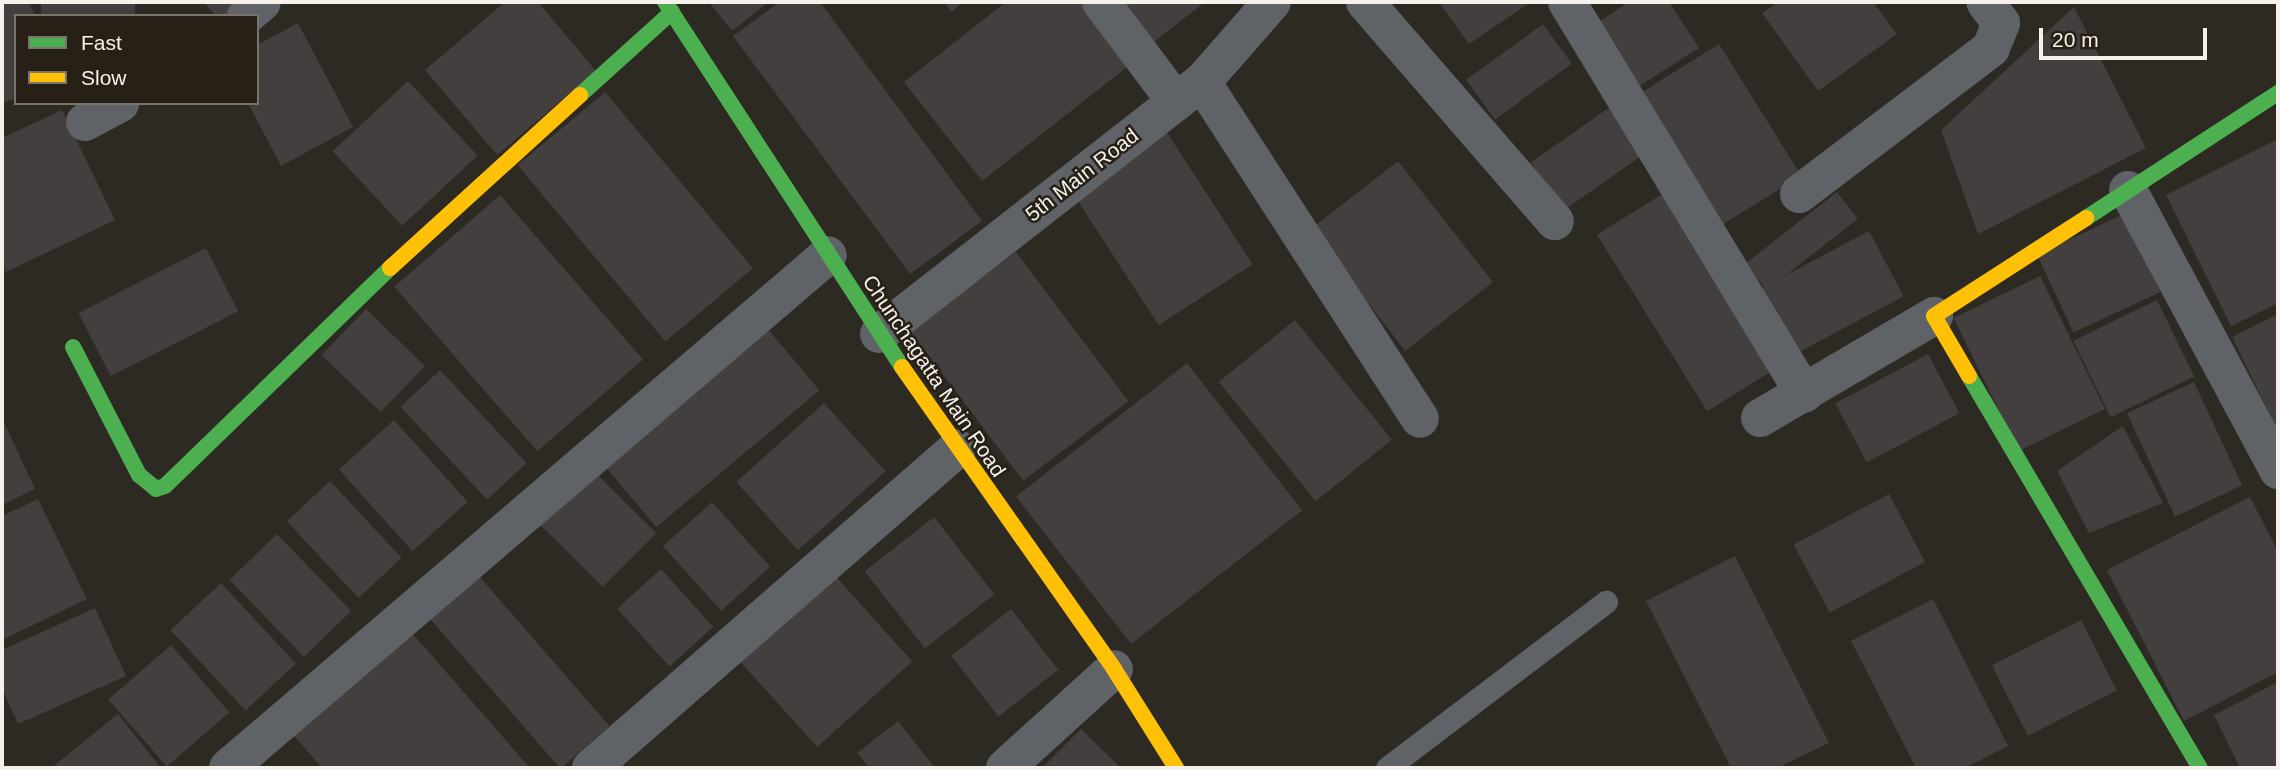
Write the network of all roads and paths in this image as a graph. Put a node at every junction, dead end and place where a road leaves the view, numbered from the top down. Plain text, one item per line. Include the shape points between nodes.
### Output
1 (262, 2) edge
2 (1101, 2) edge
3 (1272, 2) edge
4 (1365, 2) edge
5 (1567, 2) edge
6 (1985, 2) edge
7 (669, 7) edge
8 (248, 14) edge
9 (1189, 92) junction
10 (2278, 93) edge
11 (116, 105) edge
12 (85, 122) dead end
13 (2129, 190) junction
14 (1799, 194) dead end
15 (1555, 221) dead end
16 (828, 255) junction
17 (1934, 316) junction
18 (879, 334) junction
19 (73, 347) dead end
20 (1804, 394) junction
21 (1760, 418) dead end
22 (1420, 419) dead end
23 (957, 449) junction
24 (2278, 470) edge
25 (1606, 602) dead end
26 (1114, 669) junction
27 (228, 768) edge
28 (591, 768) edge
29 (1005, 768) edge
30 (1176, 768) edge
31 (1387, 768) edge
32 (2200, 768) edge

1 - 8 street
2 - 9 street
3 - 9 street, 5th Main Road
4 - 15 street
5 - 20 street
6 - 14 street via 2001,23 1992,48
7 - 16 street, Chunchagatta Main Road
7 - 19 street via 424,235 165,486 156,489 139,475
9 - 18 street, 5th Main Road
9 - 22 street
10 - 13 street
11 - 12 street
13 - 17 street
13 - 24 street
16 - 18 street, Chunchagatta Main Road
16 - 27 street
17 - 20 street
17 - 32 street
18 - 23 street, Chunchagatta Main Road
20 - 21 street
23 - 26 street, Chunchagatta Main Road
23 - 28 street
25 - 31 lane
26 - 29 street
26 - 30 street, Chunchagatta Main Road

